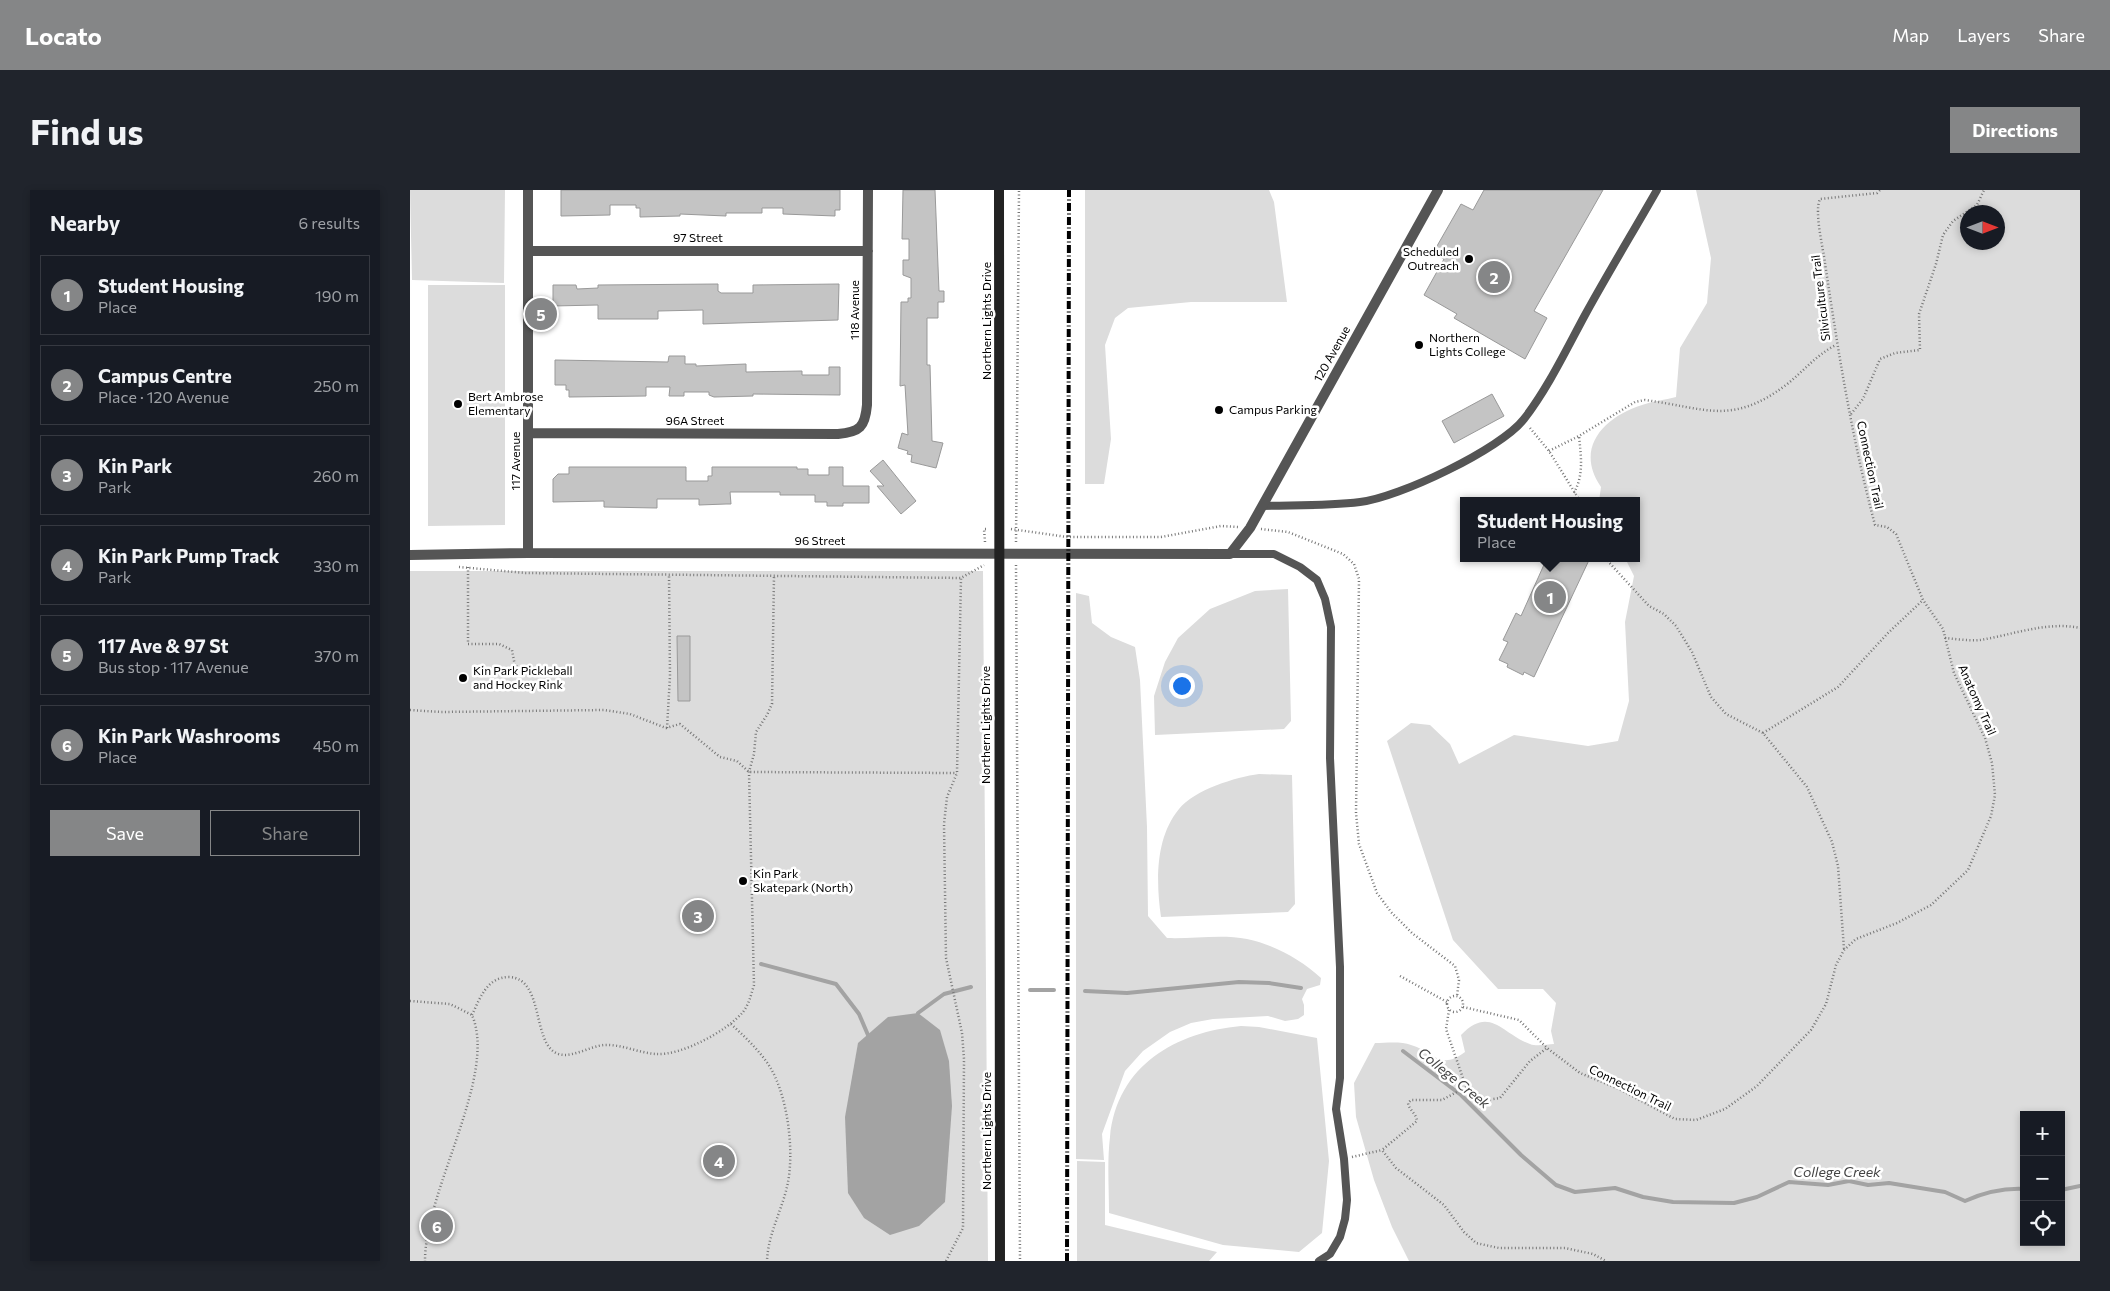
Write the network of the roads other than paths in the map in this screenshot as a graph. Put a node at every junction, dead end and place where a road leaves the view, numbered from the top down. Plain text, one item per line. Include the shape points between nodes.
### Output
1 (528, 190) edge
2 (868, 190) edge
3 (999, 190) edge
4 (1438, 190) edge
5 (1657, 190) edge
6 (529, 251) junction
7 (868, 251) junction
8 (860, 428) joint
9 (528, 433) junction
10 (1262, 506) junction
11 (528, 553) junction
12 (999, 554) junction
13 (1230, 554) junction
14 (410, 555) edge
15 (1000, 1261) edge
16 (1319, 1261) edge

1 - 6 street, 117 Avenue
2 - 7 street, 118 Avenue
3 - 12 main road, Northern Lights Drive
4 - 10 street, 120 Avenue
5 - 10 lane via 1560,362 1524,420 1512,432 1414,486 1385,497 1360,502
6 - 7 street, 97 Street
6 - 9 street, 117 Avenue
7 - 8 street, 118 Avenue via 867,405 866,418
8 - 9 street, 96A Street via 838,434
9 - 11 street, 117 Avenue
10 - 13 street, 120 Avenue
11 - 12 street, 96 Street
11 - 14 street, 96 Street
12 - 13 street, 96 Street
12 - 15 main road, Northern Lights Drive
13 - 16 lane via 1274,554 1300,566 1317,580 1330,627 1330,758 1340,967 1340,1078 1336,1109 1344,1159 1345,1219 1330,1254

